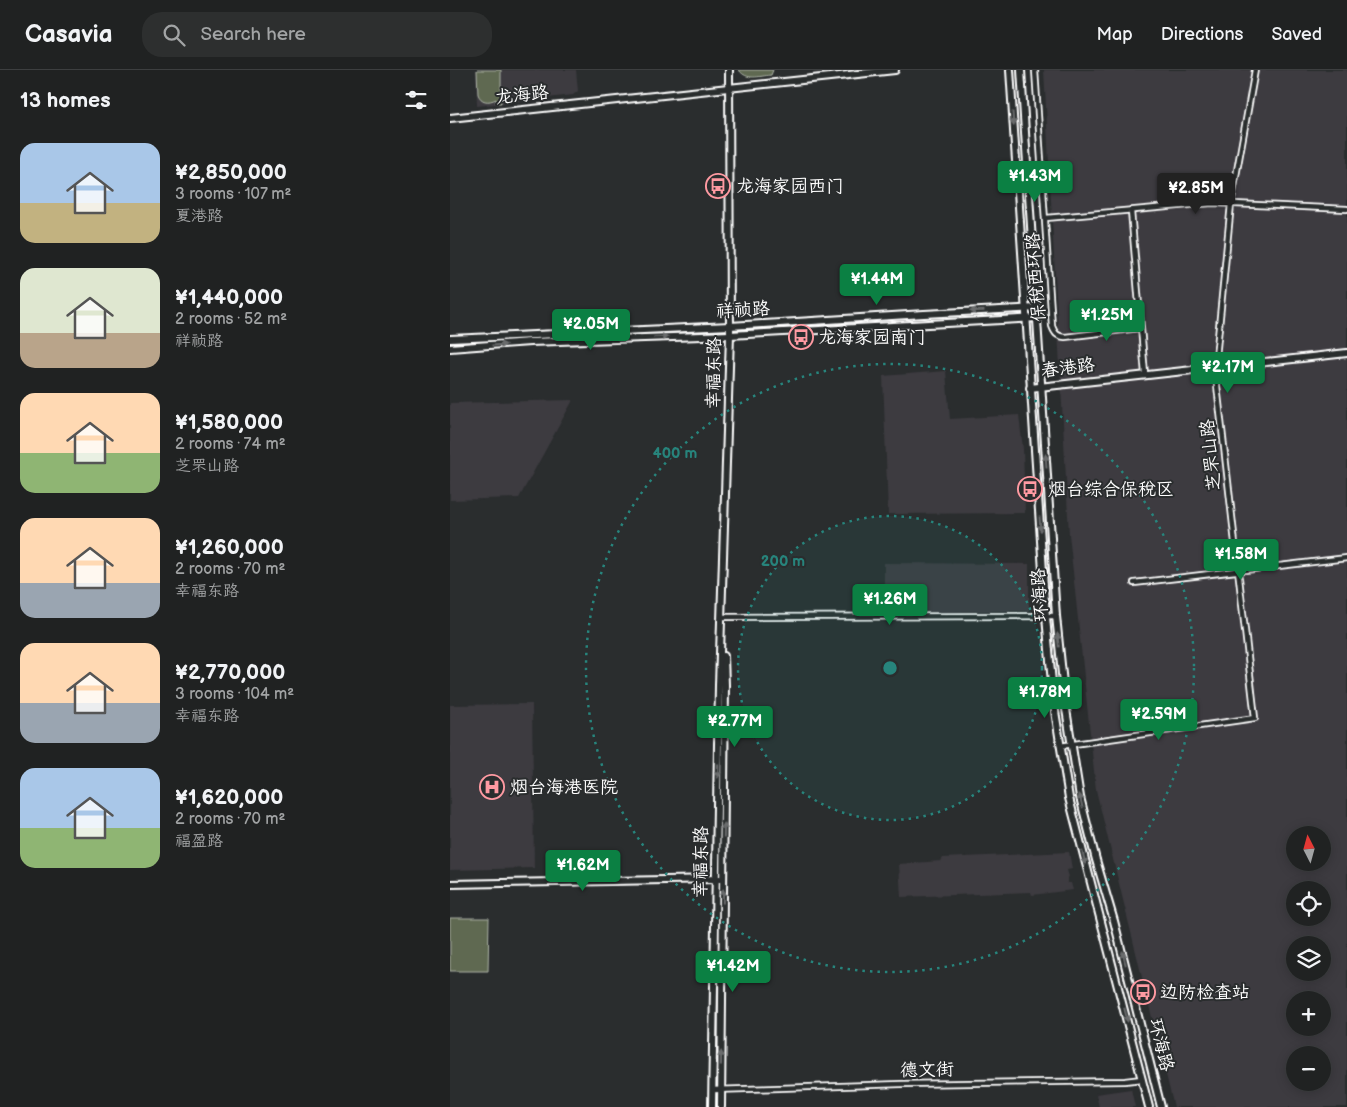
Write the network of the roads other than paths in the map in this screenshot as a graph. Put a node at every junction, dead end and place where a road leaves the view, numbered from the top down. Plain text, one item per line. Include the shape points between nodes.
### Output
1 (729, 70) edge
2 (895, 70) edge
3 (1010, 70) edge
4 (1021, 70) edge
5 (1035, 70) edge
6 (1255, 70) edge
7 (729, 88) junction
8 (450, 118) edge
9 (1231, 204) junction
10 (1347, 209) edge
11 (1131, 211) junction
12 (1046, 218) junction
13 (1037, 308) junction
14 (1026, 309) junction
15 (1026, 318) junction
16 (1038, 318) junction
17 (730, 326) junction
18 (1141, 328) junction
19 (730, 335) junction
20 (450, 339) edge
21 (450, 348) edge
22 (1347, 353) edge
23 (1215, 368) junction
24 (1145, 374) junction
25 (1042, 387) junction
26 (1030, 388) junction
27 (1347, 558) edge
28 (1238, 571) junction
29 (1134, 583) dead end
30 (1056, 616) junction
31 (722, 617) junction
32 (1046, 617) junction
33 (1072, 744) junction
34 (1060, 746) junction
35 (716, 879) junction
36 (724, 879) junction
37 (450, 884) edge
38 (1142, 1079) junction
39 (712, 1090) junction
40 (721, 1090) junction
41 (712, 1107) edge
42 (721, 1107) edge
43 (1149, 1107) edge
44 (1161, 1107) edge

1 - 7 street, 幸福东路
2 - 7 street, 龙海路
3 -> 14 street, 环海路
4 - 13 street, 环海路
5 - 12 street, 保税西环路
6 - 9 street, 芝罘山路
7 - 8 street, 龙海路
7 - 17 street, 幸福东路
9 - 10 street
9 - 11 street
9 - 23 street, 芝罘山路
11 - 12 street
11 - 18 street
12 - 18 street, 保税西环路 via 1054,332 1065,336
13 - 14 street, 祥祯路
13 - 16 street, 环海路
14 - 15 street, 环海路
14 -> 17 street, 祥祯路
15 - 16 street, 祥祯路
15 - 19 street, 祥祯路
15 - 26 street, 环海路
16 - 25 street, 环海路
17 - 19 street, 幸福东路
17 - 20 street, 祥祯路
18 - 24 street
21 -> 19 street, 祥祯路
19 - 31 street, 幸福东路
22 - 23 street, 春港路
23 - 24 street, 春港路
23 - 28 street, 芝罘山路
24 - 25 street, 春港路
25 - 26 street, 春港路
30 -> 25 street, 环海路
26 -> 32 street, 环海路
27 - 28 street
28 - 29 street
28 - 33 street, 芝罘山路 via 1255,718
30 - 32 street
33 -> 30 street, 环海路
31 - 32 street
31 -> 35 street, 幸福东路
36 -> 31 street, 幸福东路 via 726,685
32 - 34 street, 环海路
33 - 34 street
44 -> 33 street, 环海路 via 1080,797
34 -> 38 street, 环海路 via 1082,853
35 - 36 street
35 - 37 street
35 - 39 street, 幸福东路
40 -> 36 street, 幸福东路
38 - 40 street, 德文街
38 - 43 street, 环海路
39 - 40 street, 德文街
39 - 41 street, 幸福东路
40 - 42 street, 幸福东路

